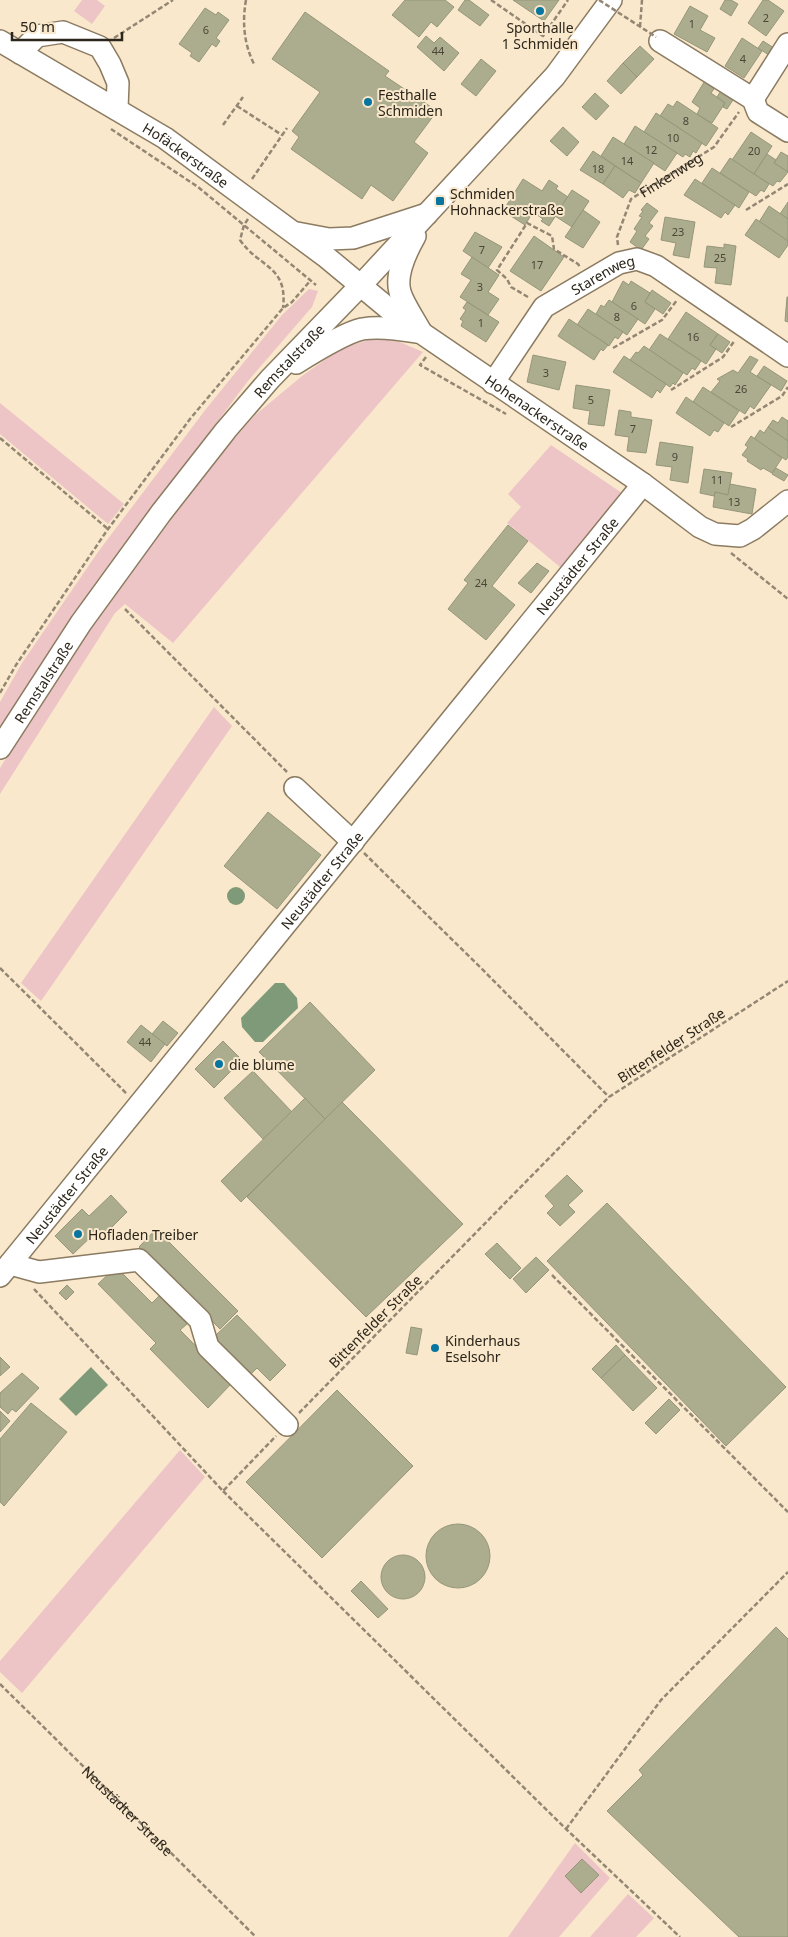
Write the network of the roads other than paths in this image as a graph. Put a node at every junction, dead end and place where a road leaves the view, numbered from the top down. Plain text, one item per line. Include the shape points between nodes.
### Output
1 (611, 0) edge
2 (658, 39) road end
3 (0, 41) edge
4 (788, 44) edge
5 (20, 53) junction
6 (752, 99) junction
7 (114, 118) junction
8 (788, 131) edge
9 (427, 214) junction
10 (289, 231) junction
11 (361, 285) junction
12 (421, 332) junction
13 (788, 356) edge
14 (270, 379) junction
15 (493, 383) junction
16 (644, 484) junction
17 (788, 501) edge
18 (0, 748) edge
19 (295, 788) road end
20 (353, 842) junction
21 (5, 1270) edge
22 (287, 1425) road end

1 - 9 street, Remstalstraße via 555,76
2 - 6 street
3 - 5 street, Hofäckerstraße
4 - 6 street
5 - 7 street, Hofäckerstraße
5 - 7 street via 37,36 63,32 100,47 118,83
6 - 8 street via 758,112
7 - 10 street, Hofäckerstraße via 196,160
9 - 10 street via 345,239
9 - 11 street, Remstalstraße
9 - 12 street via 405,254 399,283 400,293
10 - 11 street, Hofäckerstraße
11 - 12 street, Hohenackerstraße
11 - 14 street, Remstalstraße
12 - 14 street via 391,327 361,329
12 - 15 street, Hohenackerstraße
13 - 15 street, Starenweg via 656,266 637,260 620,263 544,307
14 - 18 street, Remstalstraße via 162,512 81,623
15 - 16 street, Hohenackerstraße
16 - 17 street, Hohenackerstraße via 700,527 716,534 740,536
16 - 20 street, Neustädter Straße
19 - 20 street
20 - 21 street, Neustädter Straße
21 - 22 street via 39,1272 138,1260 200,1320 208,1347

